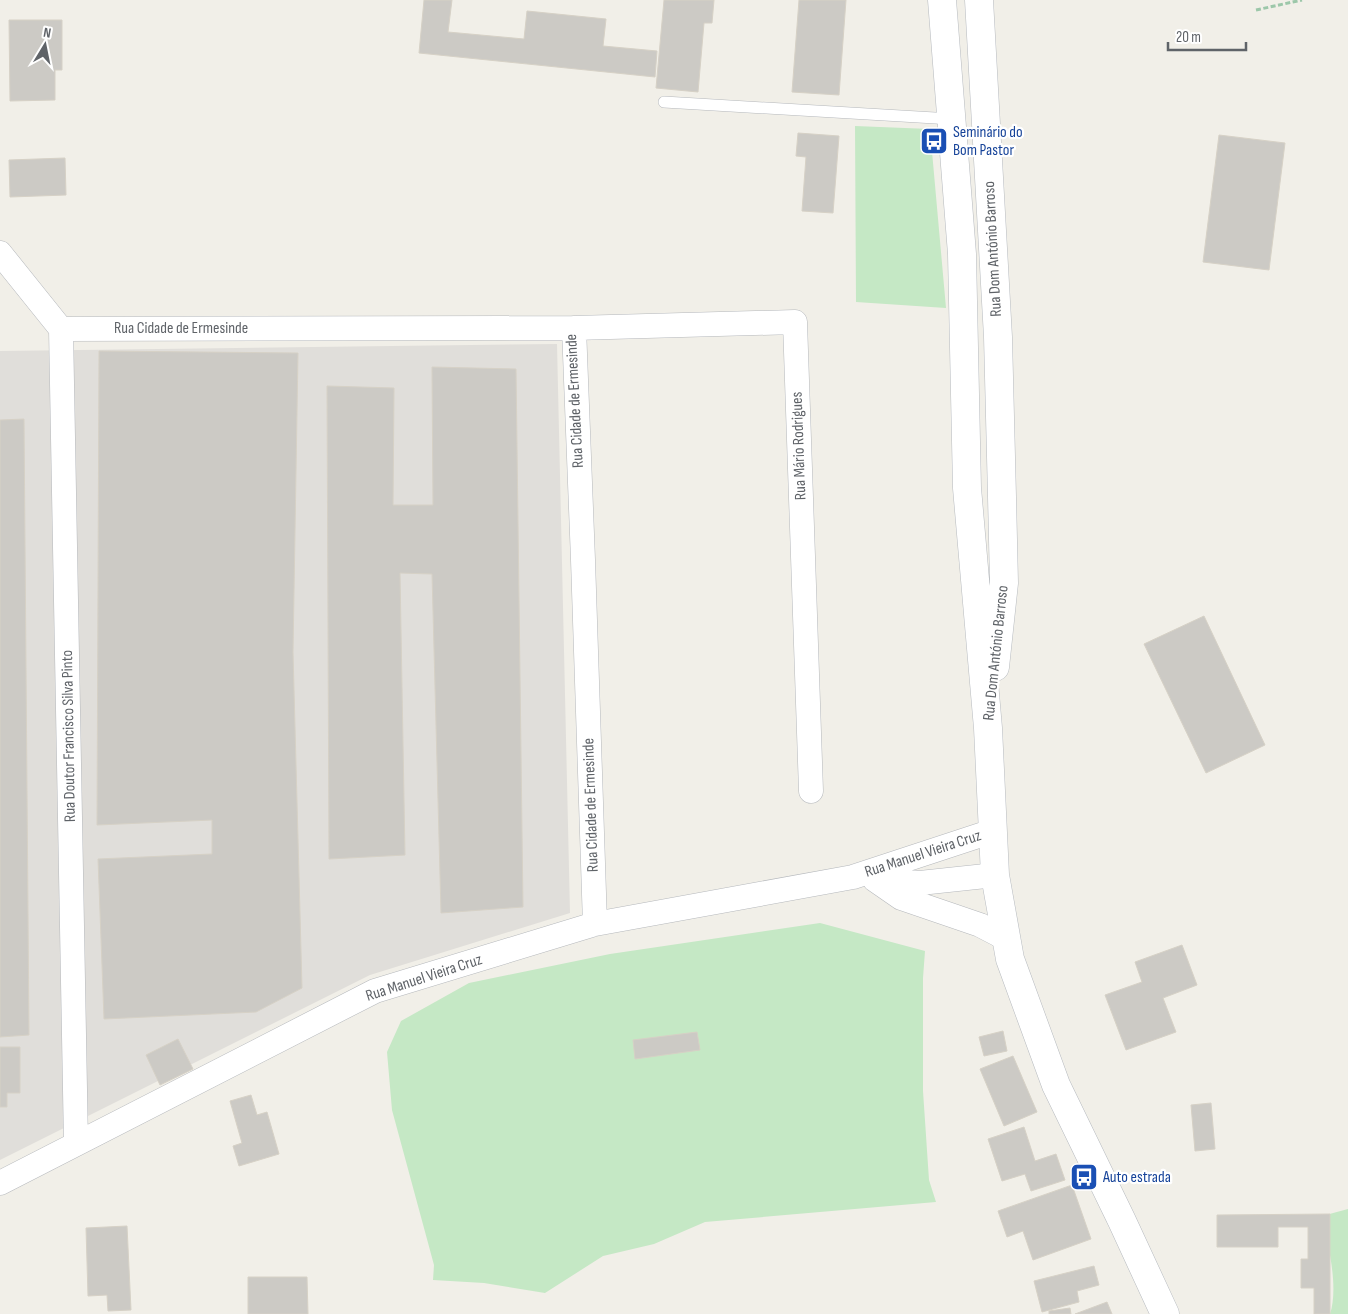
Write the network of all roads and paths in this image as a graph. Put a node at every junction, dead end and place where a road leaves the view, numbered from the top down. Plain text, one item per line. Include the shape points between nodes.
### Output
1 (942, 0) edge
2 (979, 0) edge
3 (1302, 0) edge
4 (1256, 10) dead end
5 (664, 102) dead end
6 (952, 119) junction
7 (0, 253) edge
8 (62, 328) junction
9 (574, 328) junction
10 (988, 728) junction
11 (811, 791) dead end
12 (993, 831) junction
13 (996, 875) junction
14 (864, 878) junction
15 (595, 924) junction
16 (1007, 939) junction
17 (76, 1144) junction
18 (0, 1183) edge
19 (1164, 1314) edge

1 - 6 main road, Rua Dom António Barroso
2 - 10 main road, Rua Dom António Barroso via 998,337 1004,583
3 - 4 path
5 - 6 lane
6 - 10 main road, Rua Dom António Barroso via 962,254 967,488
7 - 8 street
8 - 9 street, Rua Cidade de Ermesinde
8 - 17 street, Rua Doutor Francisco Silva Pinto
9 - 11 street, Rua Mário Rodrigues via 795,322
9 - 15 street, Rua Cidade de Ermesinde
10 - 12 main road
12 - 13 main road
12 - 14 street, Rua Manuel Vieira Cruz
13 - 14 street, Rua Manuel Vieira Cruz via 920,883
13 - 16 main road
14 - 15 street, Rua Manuel Vieira Cruz
14 - 16 street, Rua Manuel Vieira Cruz via 901,898
15 - 17 street, Rua Manuel Vieira Cruz via 375,991
16 - 19 main road via 1010,959 1056,1085
17 - 18 street, Rua Manuel Vieira Cruz

